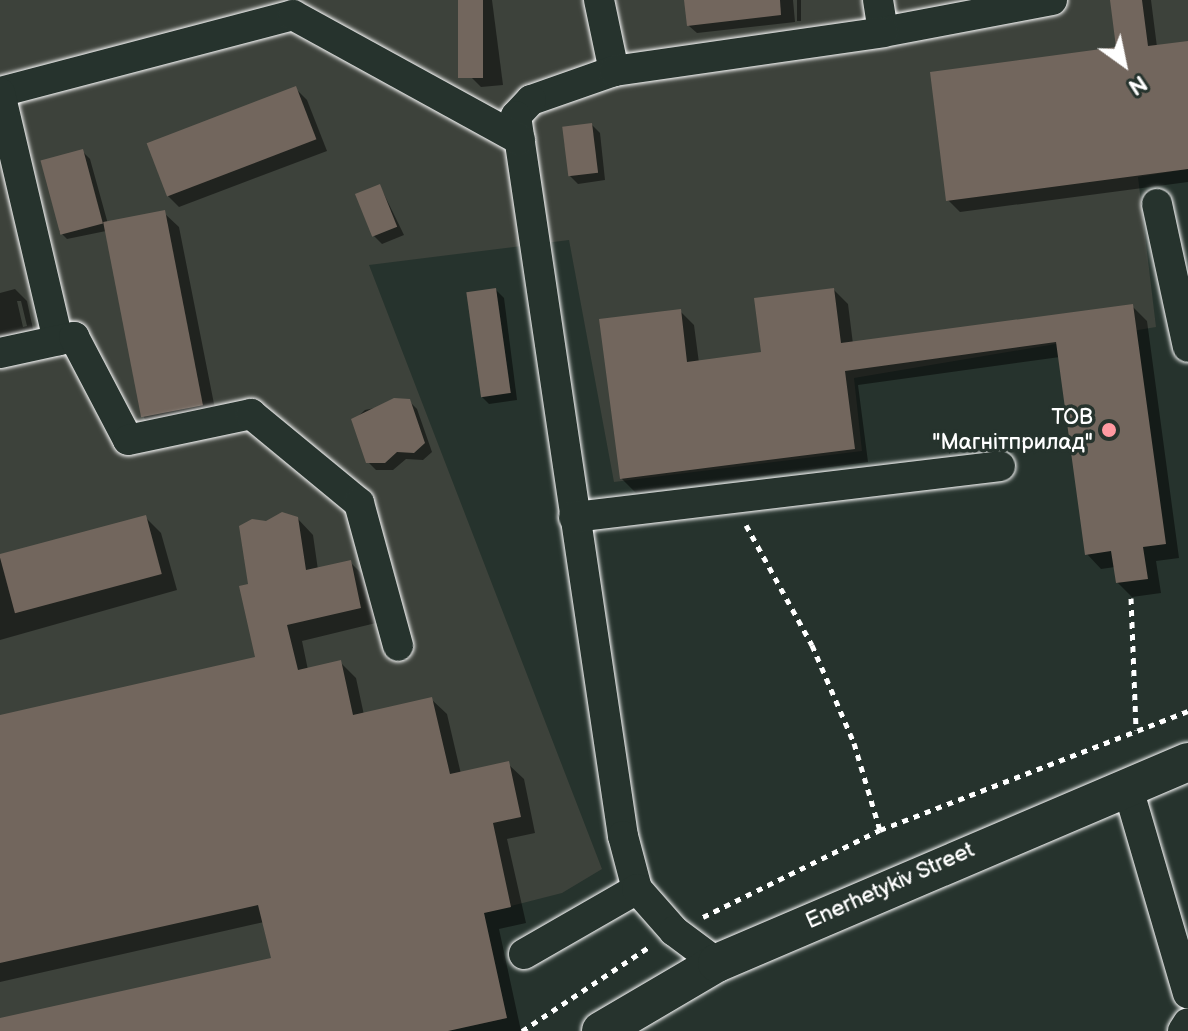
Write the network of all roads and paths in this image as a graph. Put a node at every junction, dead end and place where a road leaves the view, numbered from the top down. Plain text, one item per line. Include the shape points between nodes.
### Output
1 (599, 0) edge
2 (878, 0) edge
3 (1052, 0) edge
4 (883, 32) junction
5 (614, 71) junction
6 (0, 93) edge
7 (520, 140) junction
8 (1157, 204) dead end
9 (58, 340) junction
10 (1188, 347) edge
11 (0, 353) edge
12 (1000, 466) dead end
13 (734, 502) junction
14 (574, 517) junction
15 (1131, 598) dead end
16 (398, 646) dead end
17 (1188, 711) edge
18 (1136, 730) junction
19 (1188, 762) edge
20 (1127, 785) junction
21 (880, 830) junction
22 (637, 889) junction
23 (674, 931) junction
24 (524, 954) dead end
25 (717, 963) junction
26 (1188, 993) edge
27 (1188, 1023) edge
28 (611, 1028) edge
29 (522, 1031) edge
30 (1183, 1031) edge

1 - 5 lane
2 - 4 lane
3 - 4 lane
4 - 5 lane
5 - 7 lane via 531,100 516,116
6 - 7 lane via 293,15
6 - 9 lane
7 - 14 lane
8 - 10 lane
9 - 11 lane
9 - 16 lane via 74,337 128,440 251,414 359,503
12 - 13 lane
13 - 14 lane
13 - 21 path via 812,645 854,743
14 - 22 lane via 623,836
15 - 18 path
17 - 18 path
18 - 21 path
19 - 20 main road, Enerhetykiv Street
20 - 25 main road, Enerhetykiv Street
20 - 26 lane
21 - 23 path
22 - 23 lane
22 - 24 lane
23 - 25 lane
23 - 29 path
25 - 28 main road, Enerhetykiv Street
27 - 30 lane

